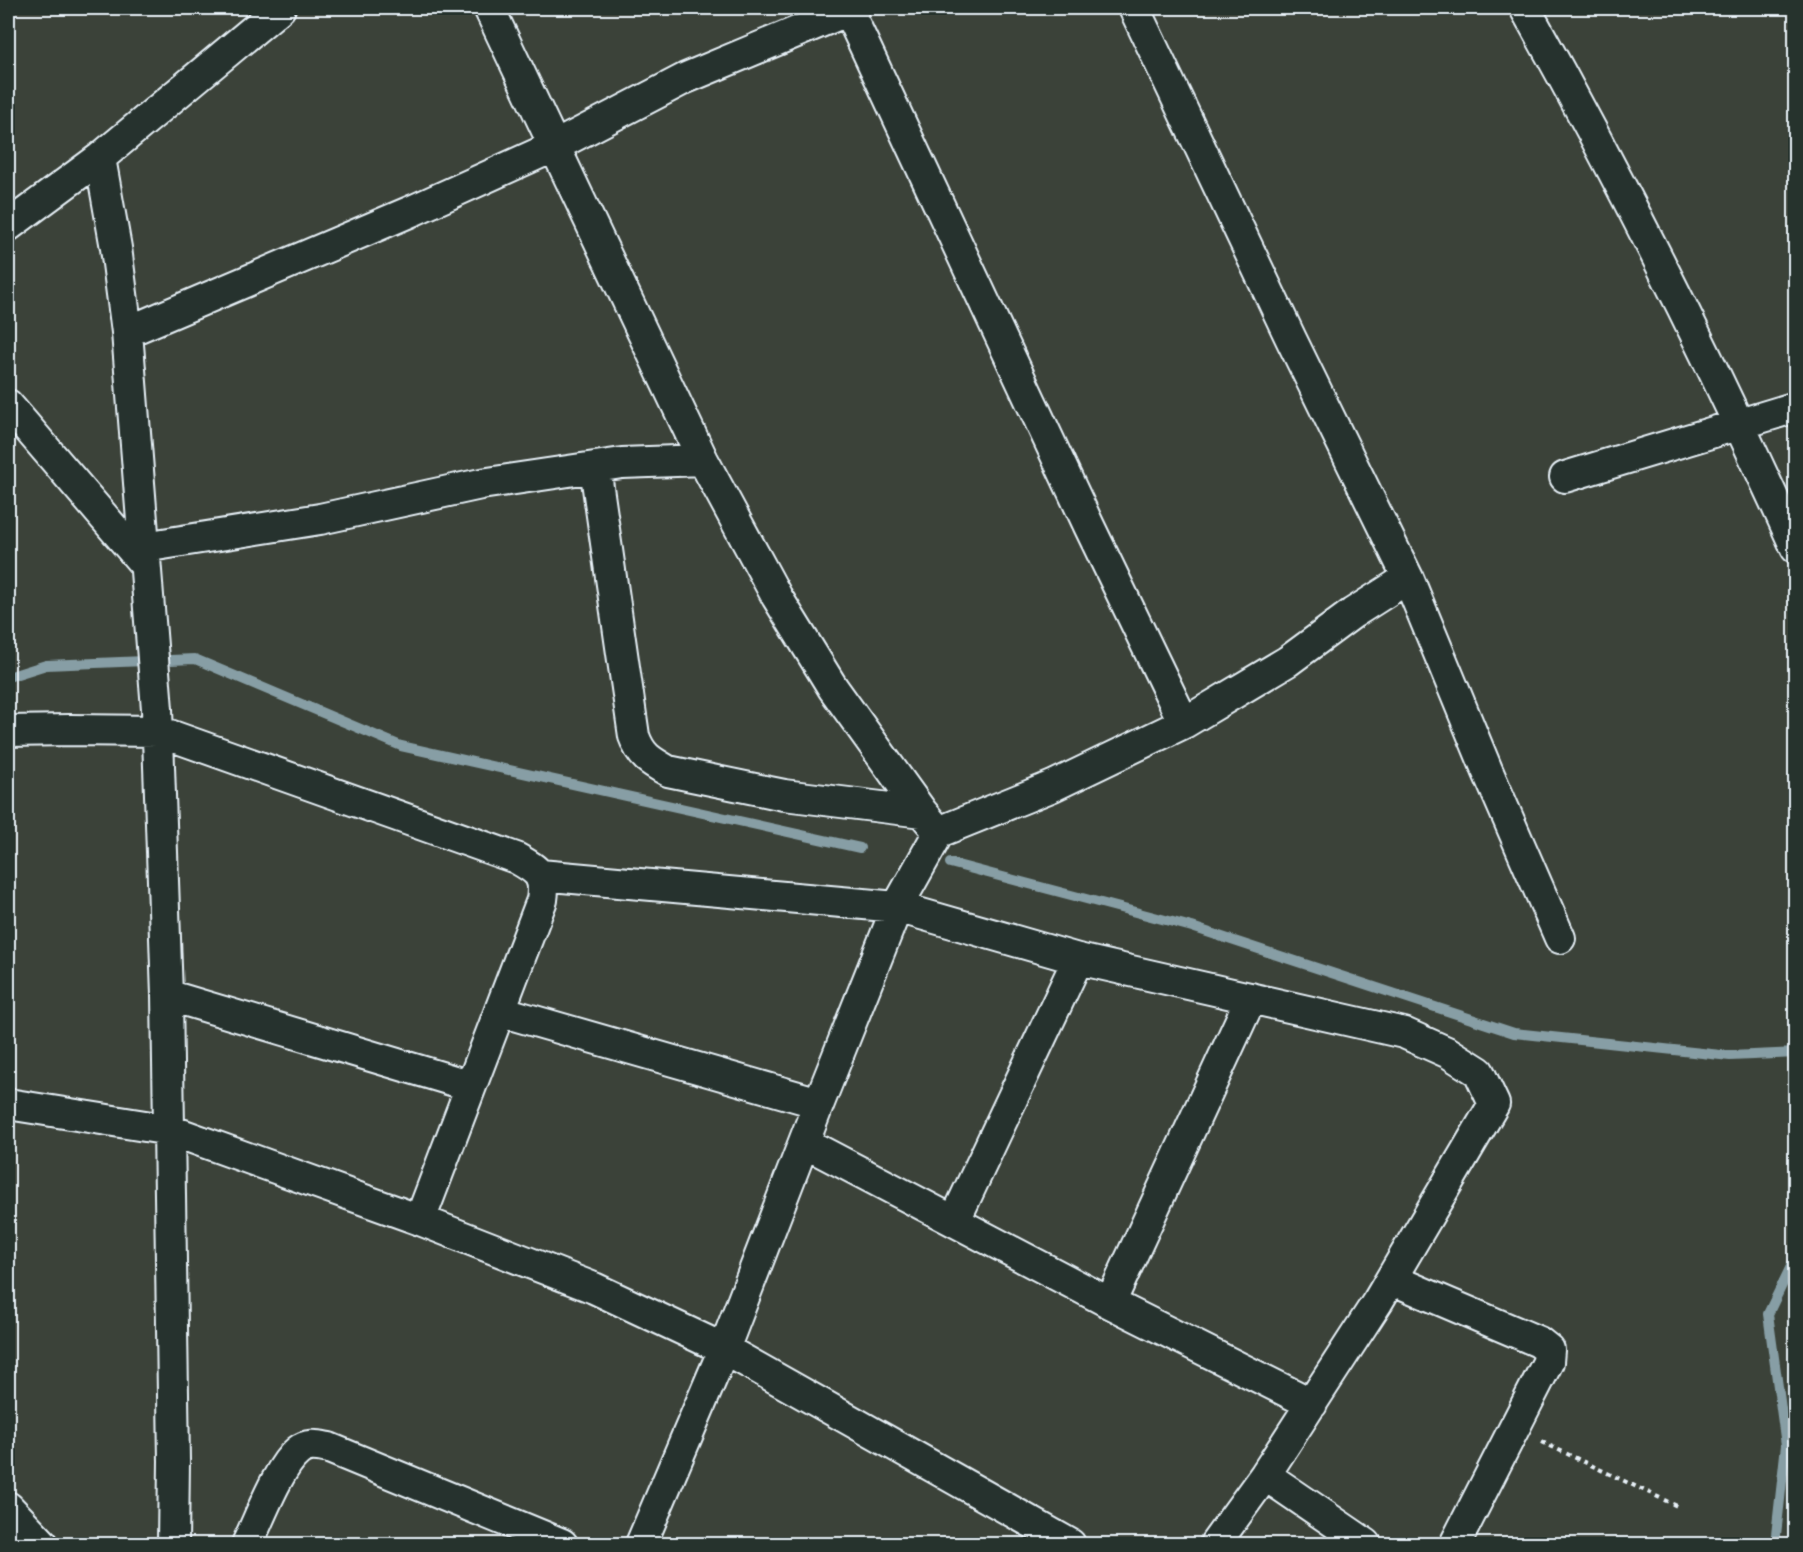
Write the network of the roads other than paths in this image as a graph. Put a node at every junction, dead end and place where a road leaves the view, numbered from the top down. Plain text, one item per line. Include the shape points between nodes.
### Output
1 (280, 8) edge
2 (489, 8) edge
3 (1134, 8) edge
4 (1525, 8) edge
5 (850, 9) edge
6 (555, 146) junction
7 (100, 158) junction
8 (8, 226) edge
9 (127, 332) junction
10 (8, 405) edge
11 (1796, 407) edge
12 (1739, 423) junction
13 (703, 460) junction
14 (595, 467) junction
15 (1565, 477) dead end
16 (1796, 548) edge
17 (144, 556) junction
18 (1408, 578) junction
19 (157, 720) junction
20 (1184, 723) junction
21 (8, 732) edge
22 (931, 822) junction
23 (540, 875) junction
24 (897, 907) junction
25 (1560, 938) dead end
26 (1078, 958) junction
27 (167, 995) junction
28 (1251, 998) junction
29 (500, 1011) junction
30 (471, 1086) junction
31 (819, 1103) junction
32 (8, 1104) edge
33 (170, 1130) junction
34 (805, 1143) junction
35 (420, 1220) junction
36 (955, 1220) junction
37 (1391, 1279) junction
38 (1110, 1303) junction
39 (724, 1349) junction
40 (1312, 1404) junction
41 (1265, 1475) junction
42 (8, 1507) edge
43 (43, 1545) edge
44 (173, 1545) edge
45 (247, 1545) edge
46 (562, 1545) edge
47 (641, 1545) edge
48 (1070, 1545) edge
49 (1215, 1545) edge
50 (1366, 1545) edge
51 (1455, 1545) edge

1 - 7 street
2 - 6 street
3 - 18 street
4 - 12 street via 1592,128
5 - 6 street via 686,78
5 - 20 street
6 - 9 street
6 - 13 street
7 - 8 street
7 - 9 street
9 - 17 street
10 - 17 street
11 - 12 street
12 - 15 street
12 - 16 street
13 - 14 street
13 - 22 street via 777,597 833,688
14 - 17 street via 481,484
14 - 22 street via 639,749 668,771
17 - 19 street
18 - 20 street via 1288,661
18 - 25 street
19 - 21 street
19 - 23 street via 516,858
19 - 27 street
20 - 22 street via 1053,786
22 - 24 street
23 - 24 street
23 - 29 street via 544,885 542,900
24 - 26 street
24 - 31 street
26 - 28 street
26 - 36 street
27 - 30 street
27 - 33 street
28 - 37 street via 1404,1033 1449,1053 1479,1072 1494,1104
28 - 38 street
29 - 30 street
29 - 31 street
30 - 35 street
31 - 34 street
32 - 33 street
33 - 35 street
33 - 44 street
34 - 36 street
34 - 39 street
35 - 39 street via 594,1288
36 - 38 street
37 - 40 street
37 - 51 street via 1539,1342 1549,1350 1548,1362
38 - 40 street
39 - 47 street
39 - 48 street
40 - 41 street
41 - 49 street
41 - 50 street
42 - 43 street
45 - 46 street via 281,1473 298,1450 313,1445 329,1448

